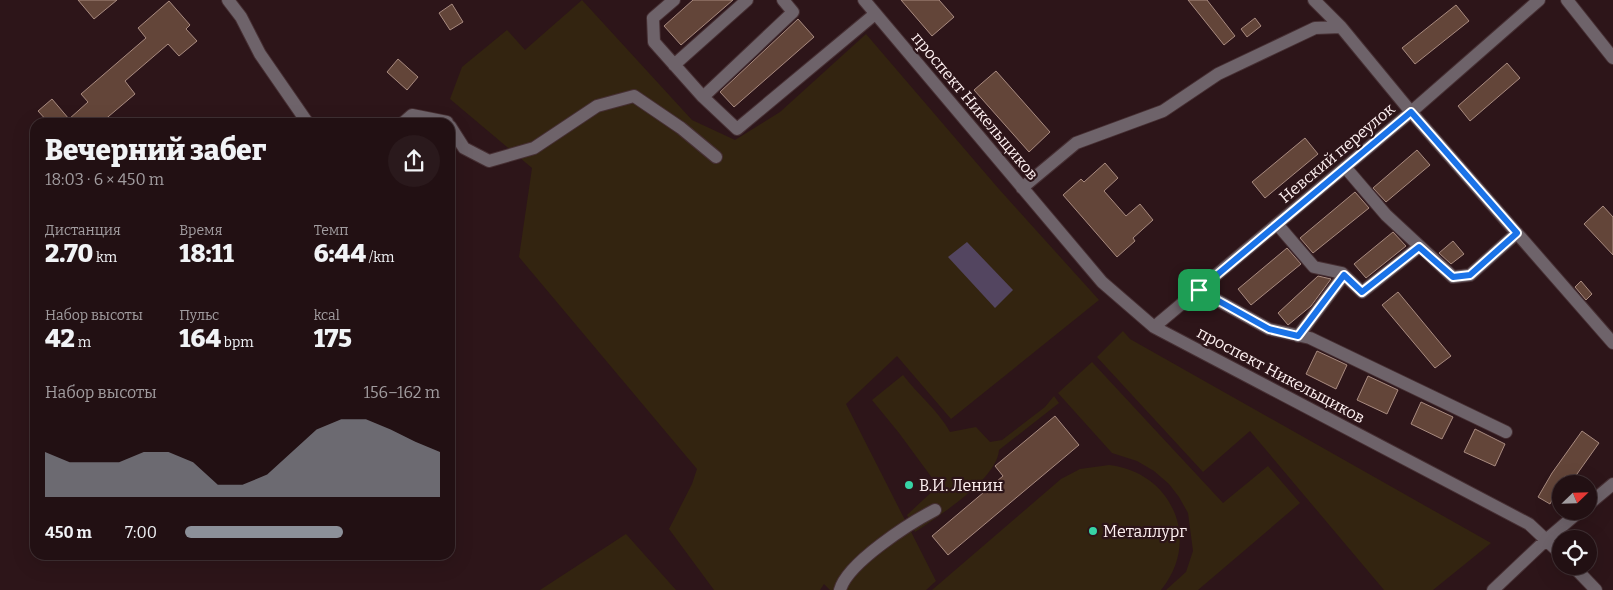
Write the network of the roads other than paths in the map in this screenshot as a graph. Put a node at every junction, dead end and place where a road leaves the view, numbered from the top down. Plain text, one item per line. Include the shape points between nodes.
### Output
1 (228, 0) edge
2 (674, 0) edge
3 (747, 0) edge
4 (783, 0) edge
5 (864, 0) edge
6 (1314, 0) edge
7 (1540, 0) edge
8 (1567, 0) edge
9 (875, 14) junction
10 (1341, 27) junction
11 (1613, 58) edge
12 (674, 65) junction
13 (703, 97) junction
14 (1411, 112) junction
15 (304, 118) edge
16 (409, 118) edge
17 (427, 118) edge
18 (455, 134) edge
19 (716, 157) dead end
20 (1345, 167) junction
21 (1022, 188) junction
22 (1277, 224) junction
23 (1517, 233) junction
24 (1419, 247) junction
25 (1344, 275) junction
26 (1199, 290) junction
27 (1154, 327) junction
28 (1298, 336) junction
29 (1613, 343) edge
30 (1506, 432) dead end
31 (1613, 484) edge
32 (1598, 496) edge
33 (935, 510) dead end
34 (1569, 520) edge
35 (1547, 539) junction
36 (1552, 544) edge
37 (1582, 575) edge
38 (840, 590) edge
39 (1493, 590) edge
40 (1596, 590) edge

1 - 15 street
2 - 12 street via 653,18 654,42
3 - 12 street
4 - 13 street via 793,12
5 - 9 street, проспект Никельщиков
6 - 10 street
7 - 14 street, Невский переулок
8 - 11 street
9 - 13 street via 737,129
9 - 21 street, проспект Никельщиков
10 - 14 street
10 - 21 street via 1315,28 1218,74 1163,111 1076,143
12 - 13 street
14 - 20 street, Невский переулок
14 - 23 street
16 - 17 street via 412,115
18 - 19 street via 464,148 489,161 534,148 597,106 634,96
20 - 22 street, Невский переулок
20 - 24 street
21 - 27 street, проспект Никельщиков via 1102,282
22 - 25 street via 1314,267
22 - 26 street, Невский переулок
23 - 24 street via 1470,275 1453,277
23 - 29 street
24 - 25 street via 1362,292
25 - 28 street
26 - 27 street, Невский переулок
26 - 28 street via 1269,329
27 - 35 street, проспект Никельщиков via 1529,524
28 - 30 street via 1310,338
31 - 32 street
33 - 38 street via 860,562 842,581
34 - 35 street
35 - 36 street, проспект Никельщиков
35 - 39 street
37 - 40 street

